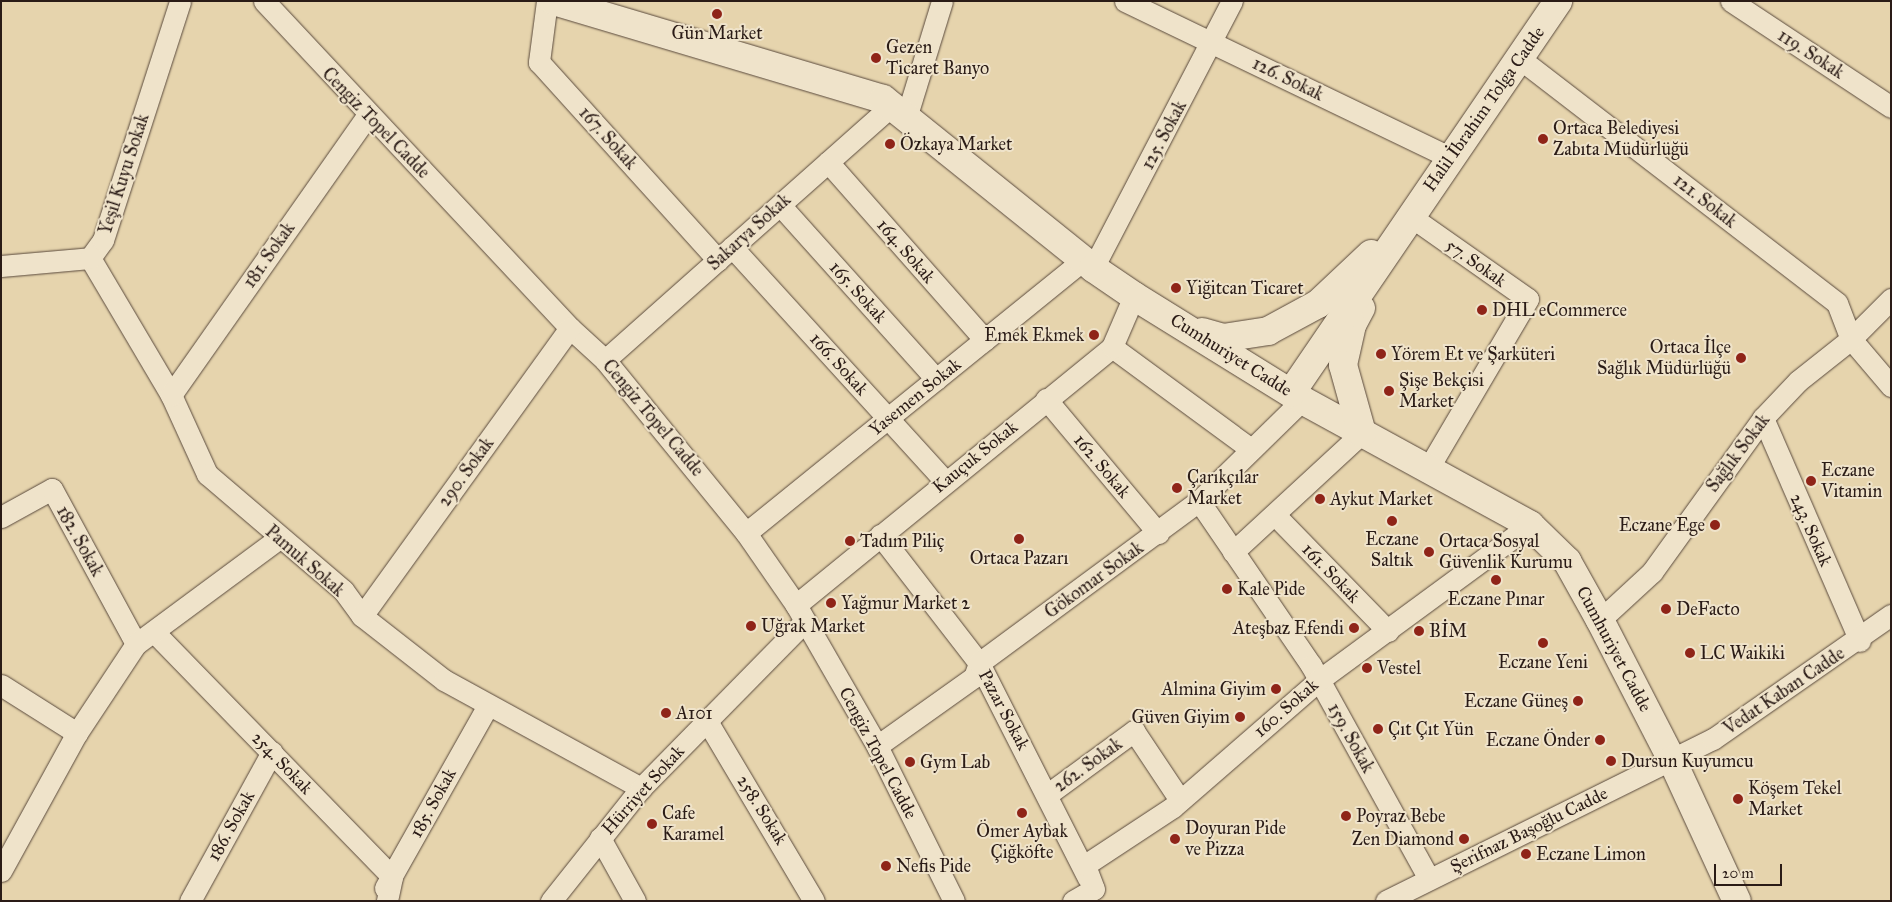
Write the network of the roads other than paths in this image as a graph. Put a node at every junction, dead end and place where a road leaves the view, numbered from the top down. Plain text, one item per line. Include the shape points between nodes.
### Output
1 (180, 1) edge
2 (264, 1) edge
3 (547, 1) edge
4 (554, 1) edge
5 (942, 1) edge
6 (1125, 1) edge
7 (1232, 1) edge
8 (1558, 1) edge
9 (1731, 1) edge
10 (1213, 43) junction
11 (1519, 58) junction
12 (1891, 107) edge
13 (900, 110) junction
14 (368, 115) junction
15 (1451, 158) junction
16 (828, 162) junction
17 (780, 205) junction
18 (1410, 216) junction
19 (725, 254) junction
20 (90, 258) junction
21 (1088, 264) junction
22 (1, 266) edge
23 (1134, 296) junction
24 (1891, 299) edge
25 (570, 328) junction
26 (1194, 330) junction
27 (1851, 339) junction
28 (984, 340) junction
29 (1112, 347) junction
30 (605, 360) junction
31 (936, 379) junction
32 (1891, 386) edge
33 (171, 395) junction
34 (1296, 397) junction
35 (1046, 399) junction
36 (888, 418) junction
37 (1763, 418) junction
38 (1362, 433) junction
39 (1248, 447) junction
40 (1428, 469) junction
41 (945, 481) junction
42 (1199, 501) junction
43 (1274, 515) junction
44 (1, 517) edge
45 (1530, 525) junction
46 (746, 533) junction
47 (1158, 533) junction
48 (880, 536) junction
49 (278, 539) junction
50 (1232, 552) junction
51 (801, 613) junction
52 (1891, 615) edge
53 (362, 616) junction
54 (1600, 620) junction
55 (1388, 631) junction
56 (155, 633) junction
57 (1860, 641) junction
58 (136, 644) junction
59 (979, 663) junction
60 (1319, 680) junction
61 (1, 685) edge
62 (488, 705) junction
63 (707, 721) junction
64 (77, 733) junction
65 (877, 746) junction
66 (272, 752) junction
67 (1672, 760) junction
68 (641, 788) junction
69 (1048, 794) junction
70 (1180, 800) junction
71 (600, 838) junction
72 (1, 871) edge
73 (392, 877) junction
74 (1430, 879) junction
75 (1097, 895) edge
76 (190, 901) edge
77 (378, 901) edge
78 (387, 901) edge
79 (551, 901) edge
80 (635, 901) edge
81 (814, 901) edge
82 (954, 901) edge
83 (1073, 901) edge
84 (1386, 901) edge
85 (1737, 901) edge

1 - 20 street, Yeşil Kuyu Sokak via 103,240
2 - 14 street, Cengiz Topel Cadde
3 - 19 street, 167. Sokak via 539,62
4 - 13 street, Cumhuriyet Cadde
5 - 13 street
6 - 10 street, 126. Sokak
7 - 10 street, 125. Sokak
8 - 11 street, Halil İbrahim Tolga Cadde
9 - 12 street, 119. Sokak
10 - 15 street, 126. Sokak
10 - 21 street, 125. Sokak
11 - 15 street, Halil İbrahim Tolga Cadde
11 - 27 street, 121. Sokak via 1837,303
13 - 16 street, Sakarya Sokak
13 - 21 street, Cumhuriyet Cadde
14 - 25 street, Cengiz Topel Cadde
14 - 33 street, 181. Sokak
15 - 18 street, Halil İbrahim Tolga Cadde
16 - 17 street, Sakarya Sokak
16 - 28 street, 164. Sokak
17 - 19 street, Sakarya Sokak
17 - 31 street, 165. Sokak
18 - 26 street via 1318,304 1268,331 1223,338
18 - 34 street
18 - 38 street via 1352,325 1346,349 1343,365
18 - 40 street, 57. Sokak via 1528,299
19 - 30 street, Sakarya Sokak
19 - 36 street, 166. Sokak
20 - 22 street
20 - 33 street, Pamuk Sokak
21 - 23 street, Cumhuriyet Cadde
21 - 28 street, Yasemen Sokak
23 - 26 street, Cumhuriyet Cadde
23 - 29 street, Kauçuk Sokak
24 - 27 street, Sağlık Sokak
25 - 30 street, Cengiz Topel Cadde
25 - 53 street, 290. Sokak
26 - 34 street, Cumhuriyet Cadde
27 - 32 street, 121. Sokak
27 - 37 street, Sağlık Sokak via 1798,381
28 - 31 street, Yasemen Sokak
29 - 35 street, Kauçuk Sokak
29 - 39 street
30 - 46 street, Cengiz Topel Cadde
31 - 36 street, Yasemen Sokak
33 - 49 street, Pamuk Sokak via 207,474
34 - 38 street, Cumhuriyet Cadde
34 - 39 street, Gökomar Sokak
35 - 41 street, Kauçuk Sokak
35 - 47 street, 162. Sokak
36 - 41 street, 166. Sokak
36 - 46 street, Yasemen Sokak
37 - 54 street, Sağlık Sokak via 1652,572
37 - 57 street, 243. Sokak
38 - 40 street, Cumhuriyet Cadde
38 - 43 street
39 - 42 street, Gökomar Sokak
40 - 45 street, Cumhuriyet Cadde
41 - 48 street, Kauçuk Sokak
42 - 47 street, Gökomar Sokak
42 - 50 street, 159. Sokak
43 - 50 street
43 - 55 street, 161. Sokak
44 - 58 street, 182. Sokak via 52,489
45 - 54 street, Cumhuriyet Cadde via 1567,561
45 - 55 street, 160. Sokak
46 - 51 street, Cengiz Topel Cadde
47 - 59 street, Gökomar Sokak
48 - 51 street, Kauçuk Sokak
48 - 59 street, Pazar Sokak
49 - 53 street, Pamuk Sokak via 343,590
49 - 56 street
50 - 60 street, 159. Sokak
51 - 63 street, Hürriyet Sokak
51 - 65 street, Cengiz Topel Cadde
52 - 57 street, Vedat Kaban Cadde
53 - 62 street, Pamuk Sokak via 444,680
54 - 67 street, Cumhuriyet Cadde
55 - 60 street, 160. Sokak
56 - 58 street
56 - 66 street, 254. Sokak
57 - 67 street, Vedat Kaban Cadde via 1713,739
58 - 64 street
59 - 65 street, Gökomar Sokak via 974,677
59 - 69 street, Pazar Sokak
60 - 70 street, 160. Sokak
60 - 74 street, 159. Sokak
61 - 64 street
62 - 68 street, Pamuk Sokak
62 - 73 street, 185. Sokak
63 - 68 street, Hürriyet Sokak
63 - 81 street, 258. Sokak
64 - 72 street
65 - 82 street, Cengiz Topel Cadde
66 - 73 street, 254. Sokak
66 - 76 street, 186. Sokak
67 - 74 street, Şerifnaz Başoğlu Cadde
67 - 85 street, Cumhuriyet Cadde
68 - 71 street, Hürriyet Sokak
69 - 70 street, 262. Sokak via 1134,731
69 - 75 street, Pazar Sokak
70 - 75 street, 160. Sokak via 1085,865
71 - 79 street, Hürriyet Sokak
71 - 80 street
73 - 77 street, 185. Sokak
73 - 78 street
74 - 84 street, Şerifnaz Başoğlu Cadde
75 - 83 street

